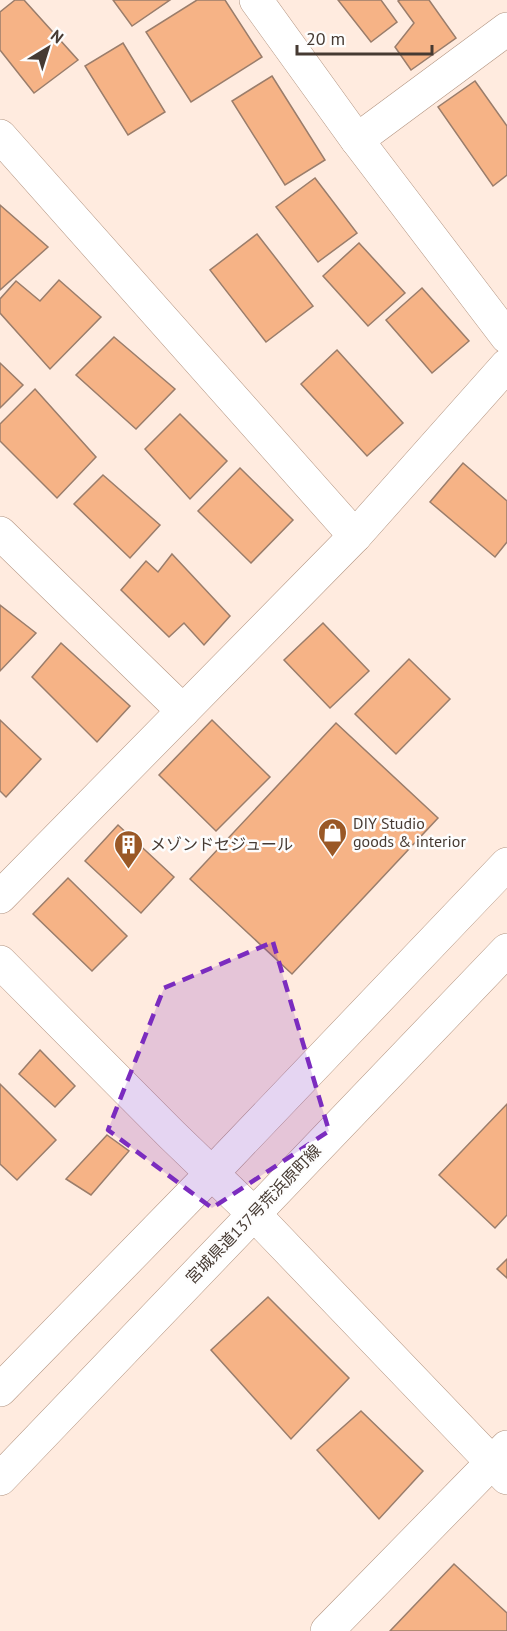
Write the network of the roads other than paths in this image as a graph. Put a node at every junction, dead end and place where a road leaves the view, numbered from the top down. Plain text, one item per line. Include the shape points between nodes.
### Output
1 (256, 0) edge
2 (507, 29) edge
3 (0, 136) edge
4 (357, 140) junction
5 (507, 337) edge
6 (507, 365) edge
7 (0, 532) edge
8 (356, 536) junction
9 (183, 711) junction
10 (507, 864) edge
11 (0, 897) edge
12 (507, 950) edge
13 (0, 962) edge
14 (212, 1173) junction
15 (253, 1213) junction
16 (0, 1390) edge
17 (502, 1462) edge
18 (0, 1479) edge
19 (327, 1631) edge

1 - 4 street
2 - 4 street
3 - 8 street
4 - 5 street
6 - 8 street
7 - 9 street
8 - 9 street
9 - 11 street
10 - 14 street
12 - 15 street, 宮城県道137号荒浜原町線
13 - 14 street
14 - 15 street
14 - 16 street
15 - 17 street
15 - 18 street, 宮城県道137号荒浜原町線
17 - 19 street

